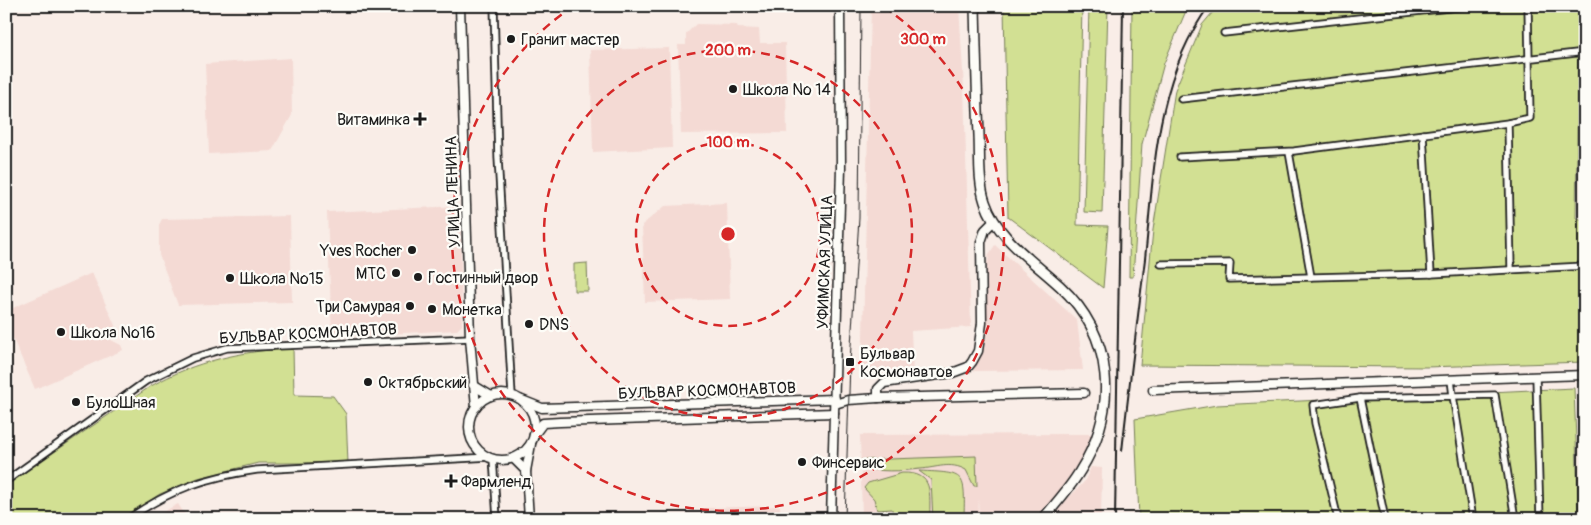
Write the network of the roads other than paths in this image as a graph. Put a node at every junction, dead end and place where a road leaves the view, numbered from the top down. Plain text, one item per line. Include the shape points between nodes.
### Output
1 (460, 6) edge
2 (494, 6) edge
3 (840, 6) edge
4 (975, 6) edge
5 (1467, 6) edge
6 (1528, 6) edge
7 (1224, 33) dead end
8 (1585, 52) edge
9 (1528, 57) junction
10 (1181, 99) dead end
11 (1508, 123) junction
12 (1423, 134) junction
13 (1288, 152) junction
14 (1180, 158) dead end
15 (994, 222) junction
16 (1161, 264) dead end
17 (1585, 266) edge
18 (1511, 269) junction
19 (1431, 274) junction
20 (1311, 277) junction
21 (470, 338) junction
22 (1585, 375) edge
23 (1536, 377) junction
24 (1451, 380) junction
25 (473, 385) junction
26 (1153, 390) dead end
27 (1084, 393) dead end
28 (512, 395) junction
29 (491, 396) junction
30 (1453, 396) junction
31 (878, 398) junction
32 (1360, 398) junction
33 (522, 400) junction
34 (835, 402) junction
35 (476, 407) junction
36 (834, 413) junction
37 (533, 439) junction
38 (492, 457) junction
39 (512, 458) junction
40 (526, 472) junction
41 (6, 481) edge
42 (128, 519) edge
43 (497, 519) edge
44 (528, 519) edge
45 (831, 519) edge
46 (1043, 519) edge
47 (1338, 519) edge
48 (1385, 519) edge
49 (1473, 519) edge
50 (1515, 519) edge
51 (1540, 519) edge

1 - 21 main road, УЛИЦА ЛЕНИНА
2 - 28 street via 498,158
3 - 34 main road, УФИМСКАЯ УЛИЦА via 841,168
4 - 15 main road via 981,176 985,202
5 - 7 street
6 - 9 street
8 - 9 street
9 - 10 street
9 - 11 street via 1530,118
11 - 12 street
11 - 18 street
12 - 13 street
12 - 19 street
13 - 14 street
13 - 20 street
15 - 31 main road via 985,230 981,242 982,322 975,358 968,366 952,373 884,383 878,389
15 - 46 main road via 1082,309 1096,334 1103,358 1104,402 1096,436 1074,481
16 - 20 street via 1230,263 1229,279
17 - 18 street
18 - 19 street
19 - 20 street
21 - 25 main road, УЛИЦА ЛЕНИНА
21 - 41 street, БУЛЬВАР КОСМОНАВТОВ via 227,348 194,358 146,381
22 - 23 main road
23 - 24 main road
23 - 51 street
24 - 26 main road
24 - 30 street
25 - 29 main road
25 - 35 main road, УЛИЦА ЛЕНИНА
27 - 31 main road, БУЛЬВАР КОСМОНАВТОВ
28 - 29 main road
28 - 33 main road
29 - 35 main road
30 - 32 street
30 - 49 street
30 - 50 street via 1496,395
31 - 34 main road, БУЛЬВАР КОСМОНАВТОВ
32 - 47 street via 1313,405
32 - 48 street
33 - 34 main road, БУЛЬВАР КОСМОНАВТОВ via 542,408
33 - 37 main road via 534,416
34 - 36 main road, УФИМСКАЯ УЛИЦА
35 - 38 main road via 470,421 471,436 478,448
36 - 37 main road, БУЛЬВАР КОСМОНАВТОВ via 543,423
36 - 45 main road, УФИМСКАЯ УЛИЦА
37 - 39 main road
37 - 40 main road
38 - 39 main road
38 - 42 street via 257,470 223,475 190,484
38 - 43 street
39 - 40 main road
40 - 44 main road

